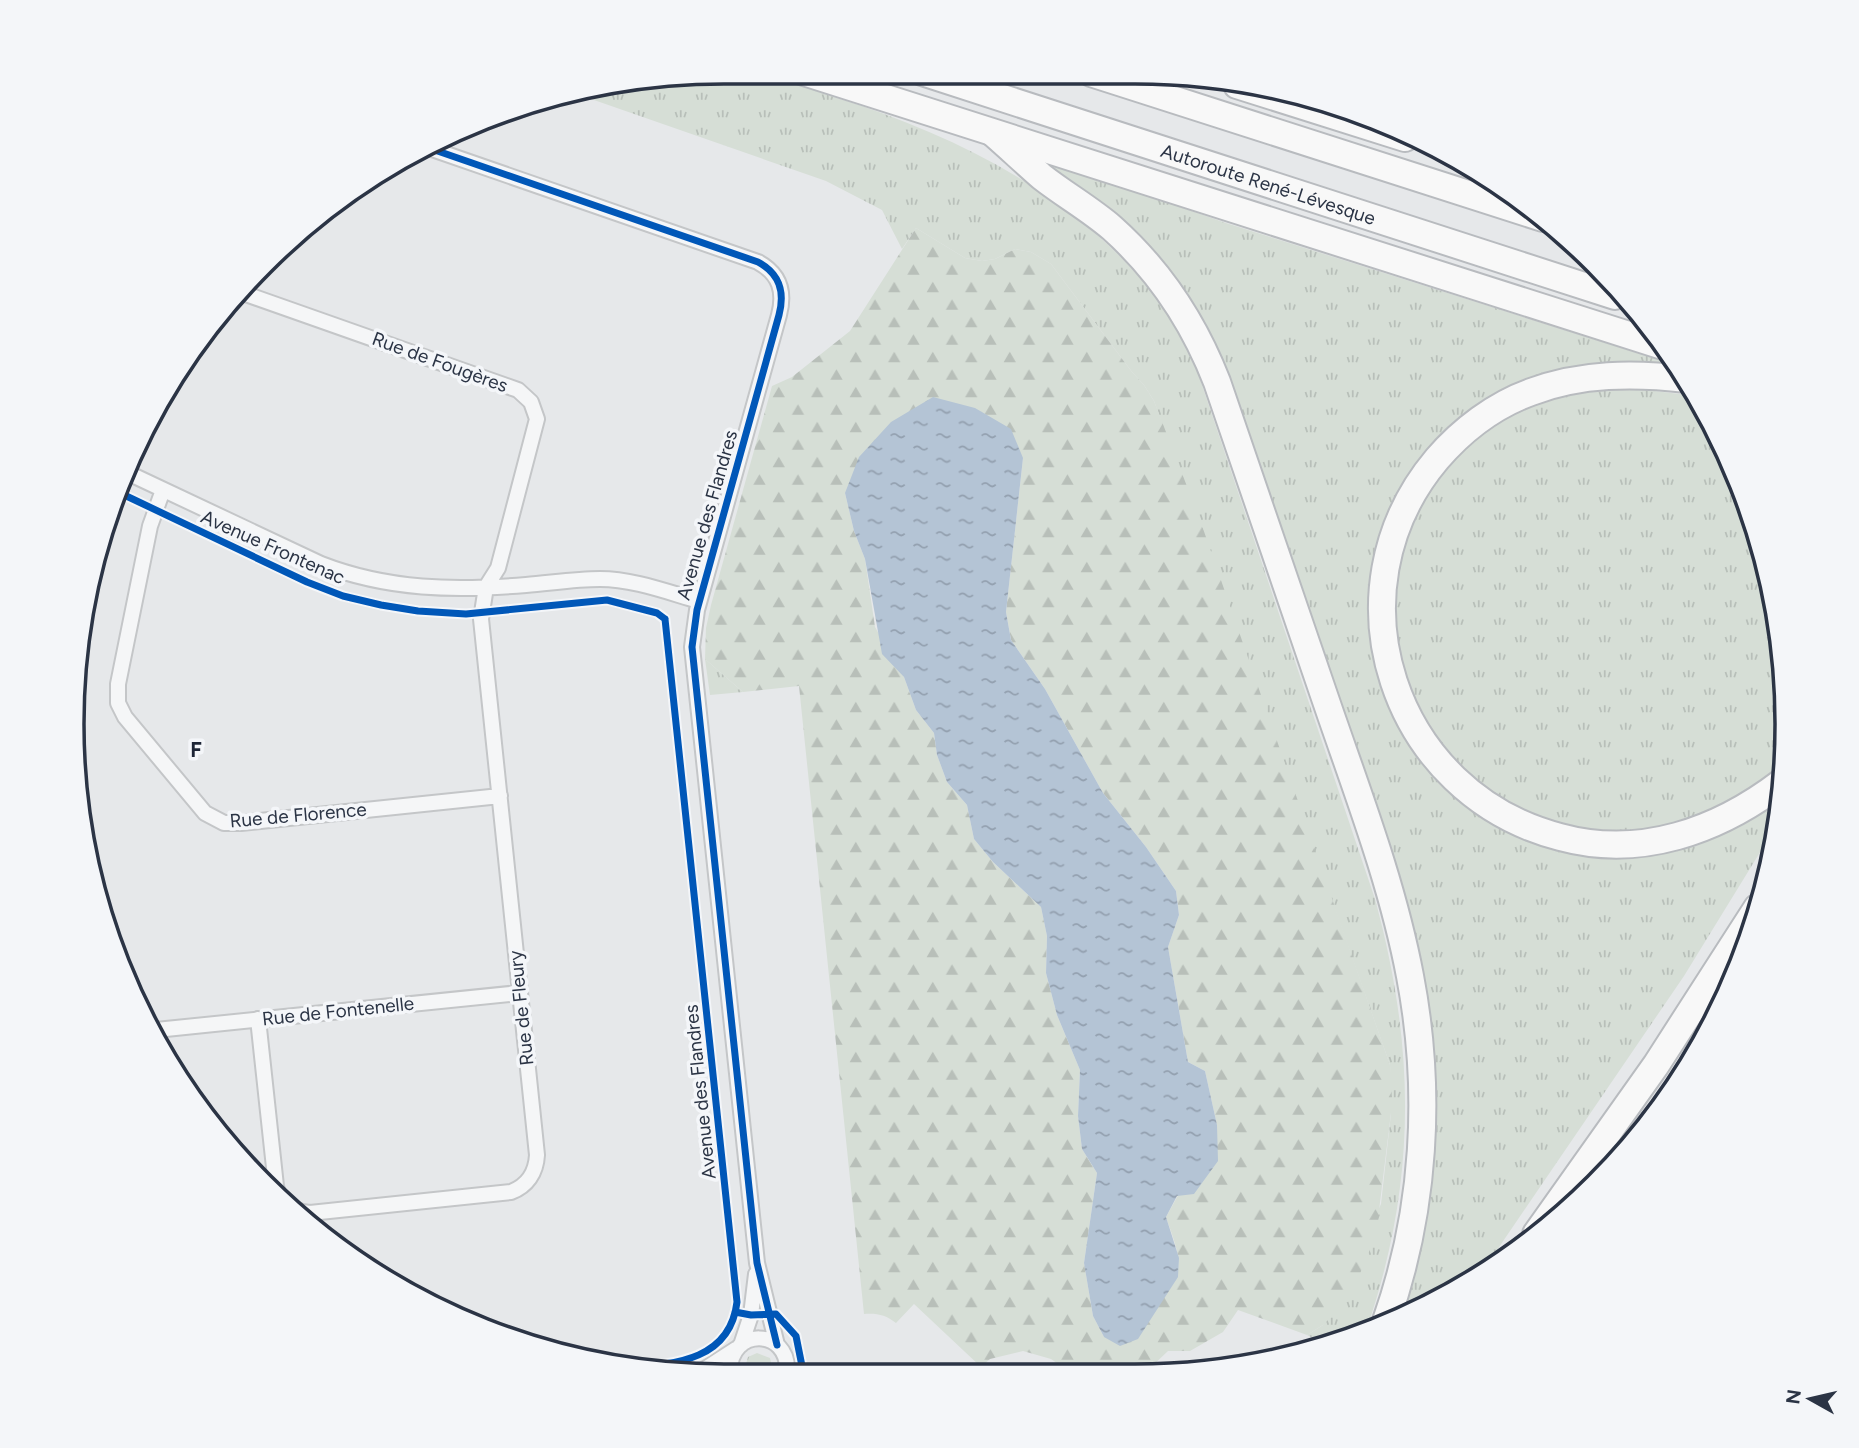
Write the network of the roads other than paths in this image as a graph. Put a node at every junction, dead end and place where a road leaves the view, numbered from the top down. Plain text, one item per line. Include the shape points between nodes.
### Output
1 (841, 84) edge
2 (959, 84) edge
3 (1125, 84) edge
4 (995, 134) junction
5 (439, 151) edge
6 (1515, 209) edge
7 (1609, 294) edge
8 (249, 295) edge
9 (1648, 341) edge
10 (1673, 378) edge
11 (134, 476) edge
12 (163, 490) junction
13 (486, 587) junction
14 (699, 601) junction
15 (1772, 789) edge
16 (500, 796) junction
17 (1738, 937) edge
18 (519, 993) junction
19 (258, 1019) junction
20 (162, 1029) edge
21 (275, 1181) edge
22 (1556, 1206) edge
23 (311, 1213) edge
24 (757, 1264) junction
25 (1389, 1311) edge
26 (777, 1345) junction
27 (739, 1346) junction
28 (713, 1364) edge
29 (731, 1364) edge
30 (786, 1364) edge

1 - 4 highway
2 - 7 highway, Autoroute René-Lévesque
3 - 6 highway
4 - 9 highway
4 - 25 highway via 1126,242 1172,295 1198,336 1363,809 1410,975 1422,1088 1415,1205 1404,1267
5 - 14 street, Avenue des Flandres via 758,262 778,280 783,296 779,315
8 - 13 street, Rue de Fougères via 509,386 531,402 536,426 498,568
10 - 15 highway via 1620,375 1549,386 1501,405 1446,449 1411,497 1389,554 1382,612 1391,674 1413,725 1454,778 1492,810 1549,835 1600,845 1671,838 1733,814
11 - 12 street, Avenue Frontenac
12 - 13 street, Avenue Frontenac via 354,576 417,588
12 - 16 street, Rue de Florence via 150,526 118,703 205,813 224,822 241,823
13 - 14 street, Avenue Frontenac via 601,579
13 - 16 street, Rue de Fleury via 481,619
14 - 24 street, Avenue des Flandres via 693,625 693,660
16 - 18 street, Rue de Fleury
17 - 22 highway via 1656,1065
18 - 19 street, Rue de Fontenelle
18 - 23 street, Rue de Fleury via 537,1156 526,1184 511,1192
19 - 20 street, Rue de Fontenelle
19 - 21 street, Rue de Fleury
24 - 26 street, Avenue des Flandres
24 - 27 street, Avenue des Flandres via 751,1315
26 - 27 street via 757,1338
26 - 30 street, Avenue des Flandres
27 - 28 street
27 - 29 street, Avenue des Flandres

